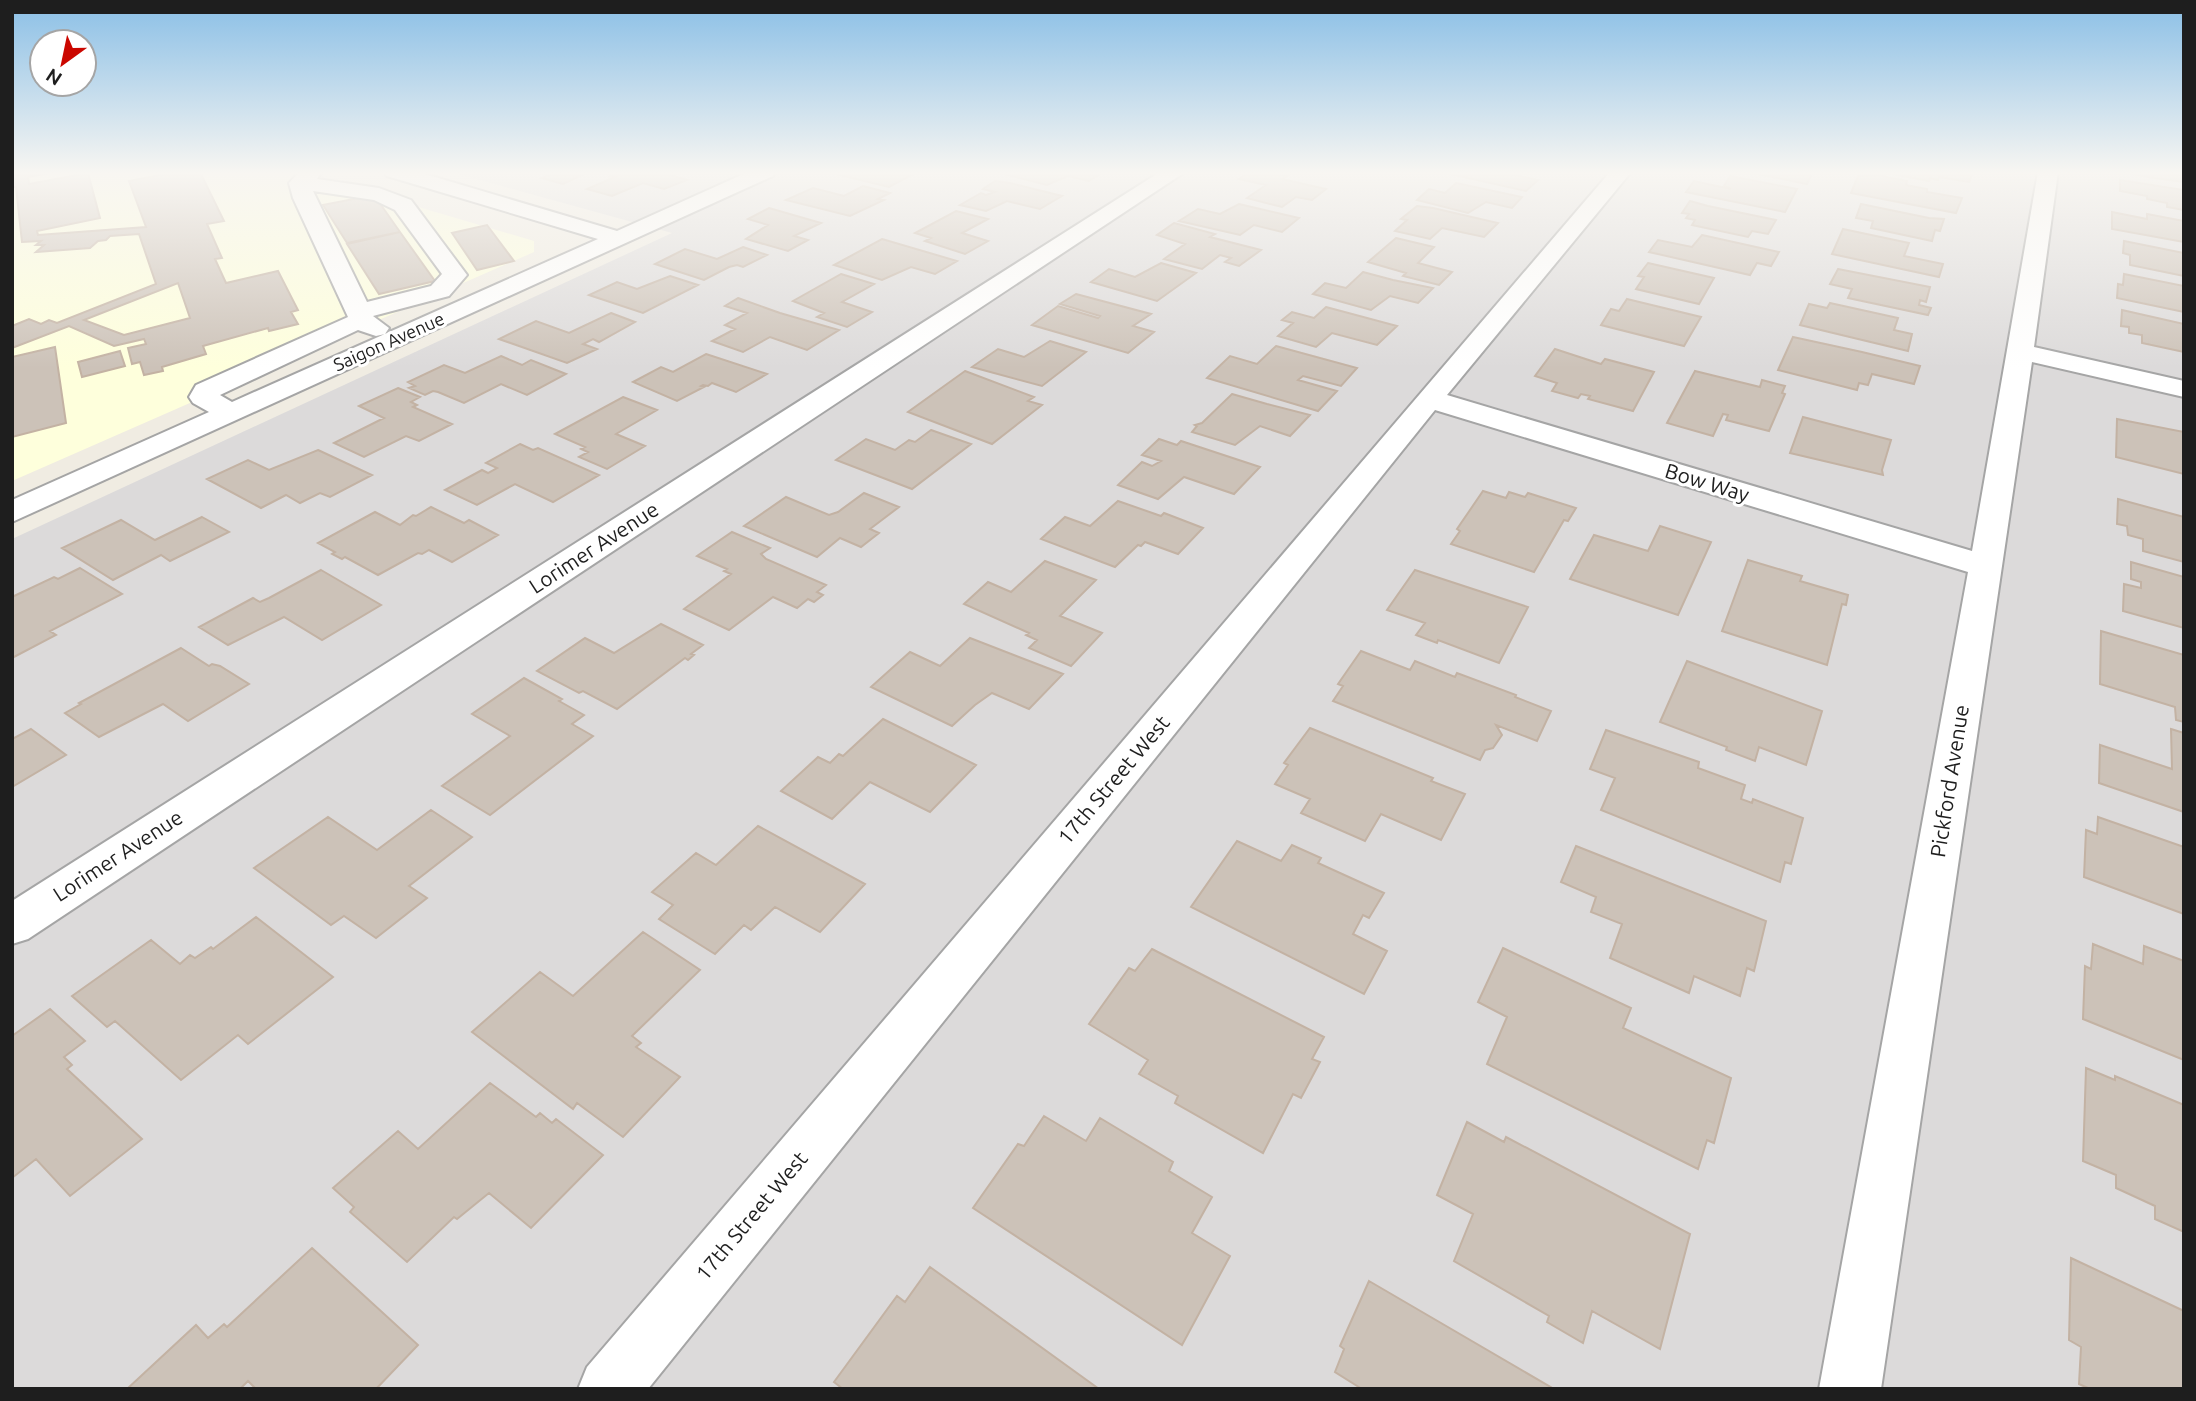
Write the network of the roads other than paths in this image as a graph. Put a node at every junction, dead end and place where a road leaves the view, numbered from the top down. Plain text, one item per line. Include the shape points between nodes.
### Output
1 (323, 237) edge
2 (427, 237) edge
3 (1074, 237) edge
4 (1565, 237) edge
5 (2038, 237) edge
6 (618, 238) edge
7 (361, 317) junction
8 (397, 338) junction
9 (2021, 352) junction
10 (2184, 389) edge
11 (1429, 400) junction
12 (231, 413) junction
13 (12, 512) edge
14 (1986, 566) junction
15 (12, 925) edge
16 (609, 1389) edge
17 (1850, 1389) edge

1 - 7 street
2 - 7 street via 455,275 440,291
3 - 15 street, Lorimer Avenue
4 - 11 street, 17th Street West
5 - 9 street, Pickford Avenue
6 - 8 street, Saigon Avenue
7 - 8 street
7 - 12 street via 206,391 203,397
8 - 12 street, Saigon Avenue
9 - 10 street
9 - 14 street, Pickford Avenue
11 - 14 street, Bow Way
11 - 16 street, 17th Street West
12 - 13 street, Saigon Avenue
14 - 17 street, Pickford Avenue

